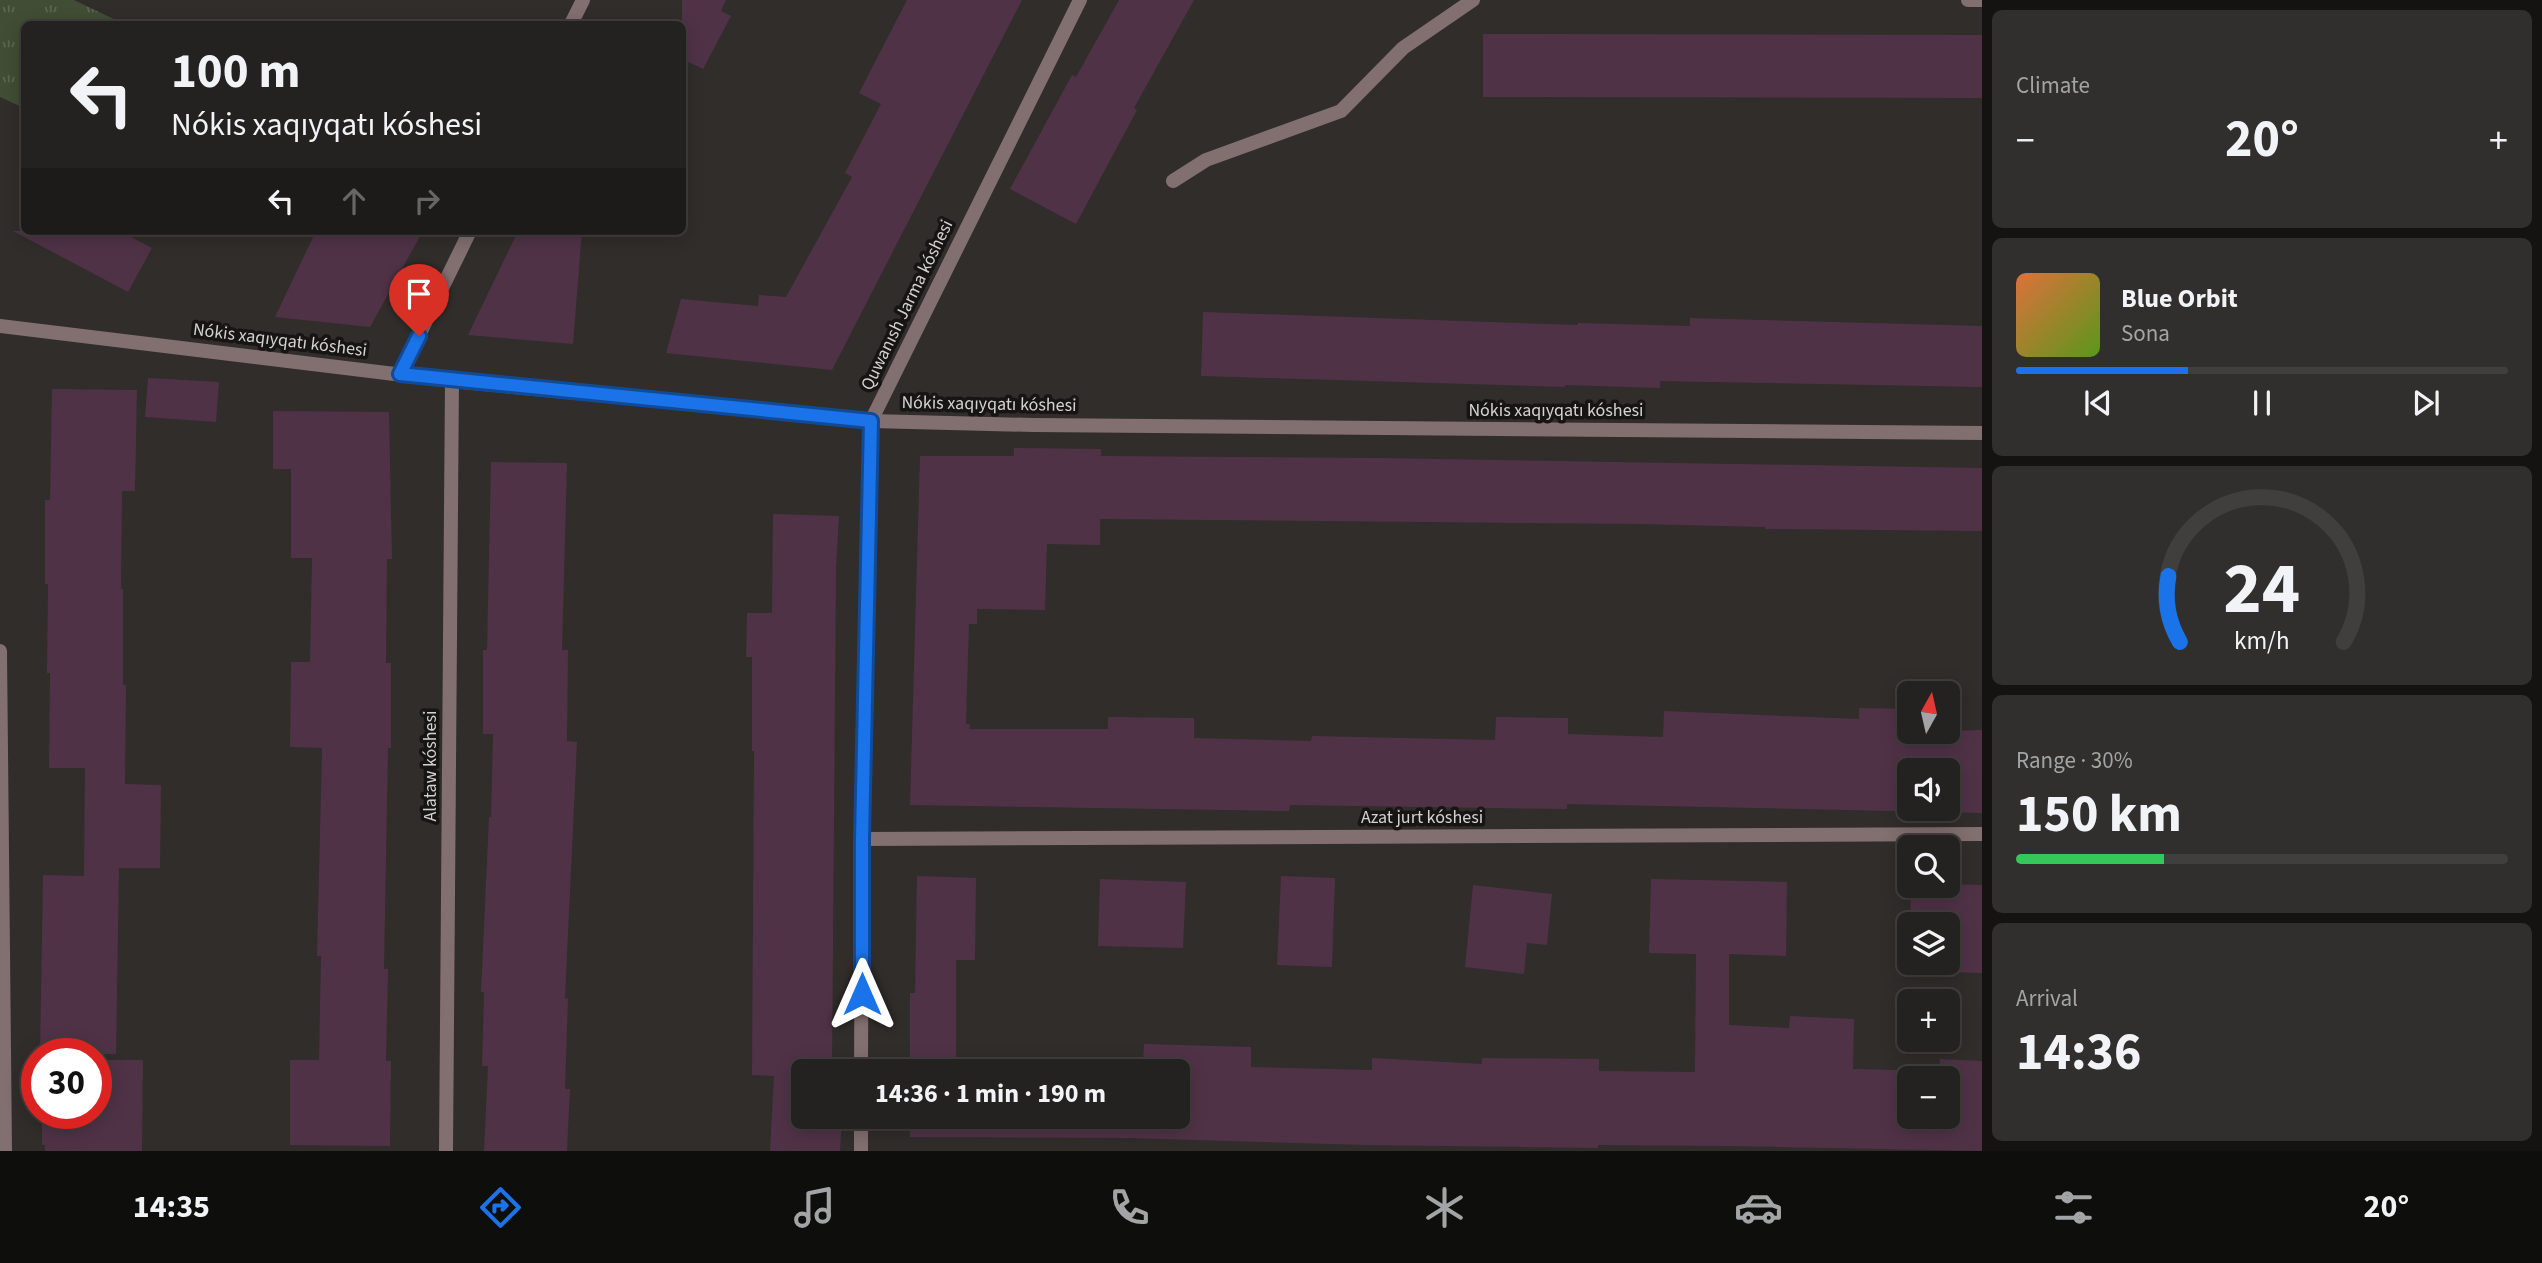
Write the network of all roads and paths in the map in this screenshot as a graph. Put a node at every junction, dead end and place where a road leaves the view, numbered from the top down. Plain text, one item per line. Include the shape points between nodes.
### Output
1 (583, 0) edge
2 (1080, 0) edge
3 (1473, 0) edge
4 (1968, 0) edge
5 (1982, 0) edge
6 (572, 21) edge
7 (1172, 181) dead end
8 (468, 235) edge
9 (0, 326) edge
10 (400, 374) junction
11 (452, 381) junction
12 (871, 421) junction
13 (1982, 433) edge
14 (0, 651) edge
15 (1982, 834) edge
16 (862, 839) junction
17 (861, 1059) edge
18 (861, 1129) edge
19 (5, 1151) edge
20 (446, 1151) edge
21 (861, 1151) edge

1 - 6 street
2 - 12 street, Quwanısh Jarma kóshesi
3 - 7 street via 1403,48 1341,111 1206,160
4 - 5 street
8 - 10 street
9 - 10 street, Nókis xaqıyqatı kóshesi
10 - 11 street, Nókis xaqıyqatı kóshesi
11 - 12 street, Nókis xaqıyqatı kóshesi
11 - 20 street, Alataw kóshesi
12 - 13 street, Nókis xaqıyqatı kóshesi
12 - 16 street, Quwanısh Jarma kóshesi
14 - 19 street
15 - 16 street, Azat jurt kóshesi
16 - 17 street, Quwanısh Jarma kóshesi
18 - 21 street

